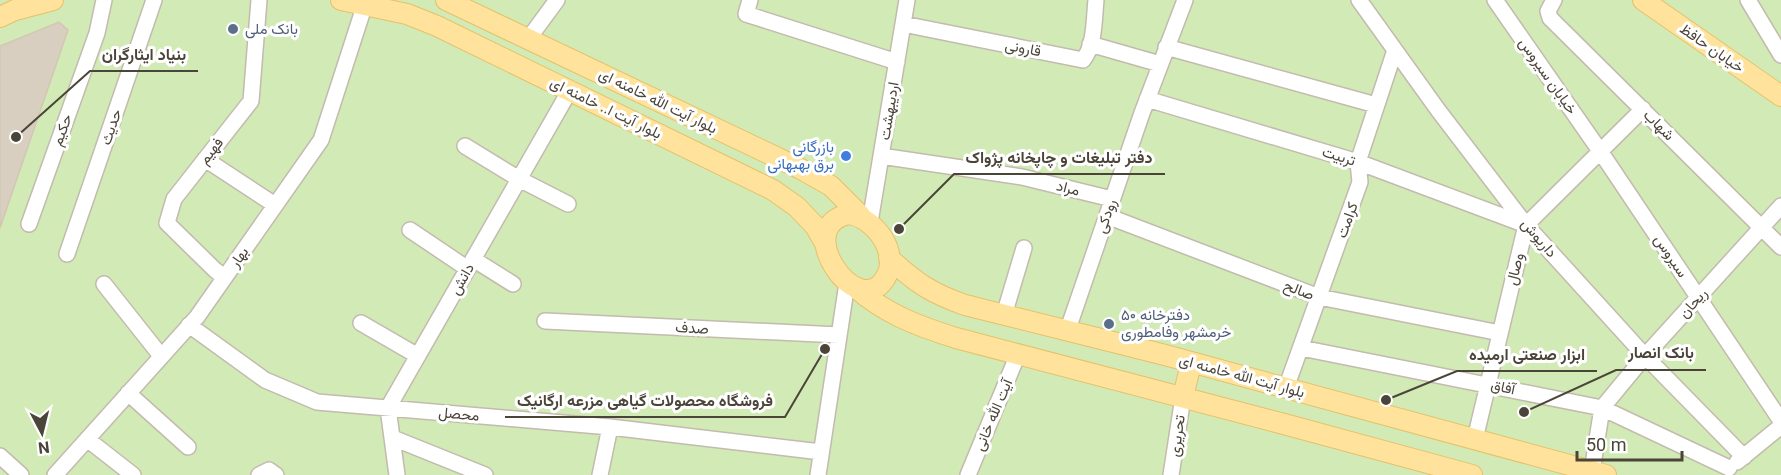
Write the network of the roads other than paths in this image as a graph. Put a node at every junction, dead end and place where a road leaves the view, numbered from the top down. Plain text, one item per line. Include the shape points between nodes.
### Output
1 (53, 0) edge
2 (104, 0) edge
3 (154, 0) edge
4 (259, 0) edge
5 (340, 0) edge
6 (446, 0) edge
7 (556, 0) edge
8 (750, 0) edge
9 (907, 0) edge
10 (1096, 0) edge
11 (1185, 0) edge
12 (1359, 0) edge
13 (1495, 0) edge
14 (1554, 0) edge
15 (1643, 0) edge
16 (1748, 0) edge
17 (366, 1) edge
18 (0, 17) edge
19 (903, 24) junction
20 (529, 38) junction
21 (1090, 44) junction
22 (1166, 47) junction
23 (1395, 51) junction
24 (1781, 55) edge
25 (897, 62) junction
26 (1160, 64) junction
27 (570, 90) junction
28 (1781, 96) edge
29 (1148, 99) junction
30 (1376, 105) junction
31 (1643, 108) junction
32 (465, 146) dead end
33 (1600, 151) junction
34 (881, 156) junction
35 (205, 159) junction
36 (1358, 162) junction
37 (519, 179) junction
38 (1112, 199) junction
39 (568, 204) dead end
40 (275, 205) junction
41 (1781, 206) edge
42 (1107, 216) junction
43 (865, 219) junction
44 (29, 224) dead end
45 (1526, 225) junction
46 (1762, 228) junction
47 (410, 230) dead end
48 (826, 245) junction
49 (1781, 247) edge
50 (1024, 248) dead end
51 (68, 254) dead end
52 (889, 258) junction
53 (471, 264) junction
54 (224, 277) junction
55 (104, 284) dead end
56 (513, 284) dead end
57 (851, 285) junction
58 (1319, 297) junction
59 (1698, 297) junction
60 (1004, 315) junction
61 (545, 321) dead end
62 (361, 323) dead end
63 (189, 325) junction
64 (1066, 332) junction
65 (1500, 333) junction
66 (839, 335) junction
67 (1300, 348) junction
68 (1018, 354) junction
69 (418, 356) junction
70 (1645, 356) junction
71 (161, 357) junction
72 (1191, 363) junction
73 (1489, 384) junction
74 (1286, 388) junction
75 (128, 393) junction
76 (1183, 397) junction
77 (388, 408) junction
78 (1602, 408) junction
79 (1781, 421) edge
80 (1781, 426) edge
81 (610, 428) junction
82 (393, 438) junction
83 (87, 439) junction
84 (1475, 440) junction
85 (188, 447) dead end
86 (821, 452) junction
87 (0, 456) edge
88 (1744, 457) junction
89 (1426, 469) edge
90 (1725, 472) edge
91 (1599, 473) edge
92 (21, 475) edge
93 (55, 475) edge
94 (133, 475) edge
95 (259, 475) edge
96 (276, 475) edge
97 (397, 475) edge
98 (485, 475) edge
99 (600, 475) edge
100 (818, 475) edge
101 (968, 475) edge
102 (1171, 475) edge
103 (1472, 475) edge

1 - 18 main road
2 - 44 street, حکیم via 97,33
3 - 51 street, حدیث
4 - 35 street, فهیم via 251,101
5 - 17 main road
6 - 20 main road, بلوار آیت الله خامنه ای
7 - 20 street
8 - 25 street via 746,14
9 - 19 street, اردیبهشت
10 - 21 street
11 - 22 street, رودکی
12 - 23 street, داریوش
13 - 33 street, خیابان سیروس
14 - 31 street, شهاب via 1549,5 1550,18
15 - 28 main road, خیابان حافظ
16 - 24 street
17 - 27 main road, بلوار آیت ا.. خامنه ای via 437,26
17 - 40 street, بهار via 321,140
19 - 21 street, قارونی via 1079,60 1086,57
19 - 25 street, اردیبهشت
20 - 43 main road, بلوار آیت الله خامنه ای via 801,169 831,186
21 - 26 street
22 - 26 street, رودکی
22 - 30 street
23 - 30 street, کرامت
23 - 45 street, داریوش
25 - 34 street, اردیبهشت
26 - 29 street, رودکی
27 - 37 street, دانش
27 - 48 main road, بلوار آیت ا.. خامنه ای via 773,190 815,226
29 - 36 street, تربیت
29 - 38 street, رودکی
30 - 36 street, کرامت
31 - 33 street
31 - 46 street, شهاب
32 - 37 street
33 - 45 street
33 - 59 street, سیروس
34 - 38 street, مراد via 1022,177
34 - 43 street, اردیبهشت
35 - 40 street
35 - 54 street, فهیم via 174,199 167,223
36 - 45 street, تربیت
36 - 58 street, کرامت via 1360,182
37 - 39 street
37 - 53 street, دانش
38 - 42 street, رودکی
40 - 54 street, بهار
41 - 46 street, ریحان
42 - 58 street, صالح
42 - 64 street, رودکی
43 - 48 main road via 849,214 839,216 826,233
43 - 52 main road via 886,245
45 - 65 street, وصال
45 - 70 street, داریوش
46 - 49 street, شهاب
46 - 59 street, ریحان
47 - 53 street
48 - 57 main road via 836,271
50 - 60 street
52 - 57 main road via 889,270 876,287 866,290
52 - 60 main road, بلوار آیت الله خامنه ای via 937,296
53 - 56 street
53 - 69 street, دانش
54 - 63 street, بهار
55 - 71 street
57 - 66 street
57 - 68 main road via 887,312 916,325
58 - 65 street, صالح
58 - 67 street, کرامت
59 - 70 street, ریحان
59 - 79 street, سیروس
60 - 64 main road, بلوار آیت الله خامنه ای
61 - 66 street, صدف
62 - 69 street
63 - 71 street, بهار
63 - 77 street, محصل via 265,380 317,402
64 - 72 main road, بلوار آیت الله خامنه ای
65 - 73 street, وصال
66 - 86 street
67 - 73 street, آفاق
67 - 74 street, کرامت
68 - 76 main road
68 - 101 street, آیت الله خانی
69 - 77 street, دانش
70 - 78 street, ریحان
70 - 88 street, داریوش
71 - 75 street, بهار
72 - 74 main road, بلوار آیت الله خامنه ای
72 - 76 main road
73 - 78 street, آفاق
73 - 84 street, وصال
74 - 84 main road, بلوار آیت الله خامنه ای
75 - 83 street, بهار
75 - 85 street
76 - 89 main road
76 - 102 street, تحریری
77 - 81 street, محصل
77 - 82 street
78 - 90 street, آفاق
78 - 91 street
80 - 88 street
81 - 86 street, محصل
81 - 99 street
82 - 97 street
82 - 98 street
83 - 93 street, بهار
83 - 94 street
84 - 91 main road, بلوار آیت الله خامنه ای
86 - 100 street
87 - 92 street
88 - 90 street
89 - 103 main road
95 - 96 street via 268,470

